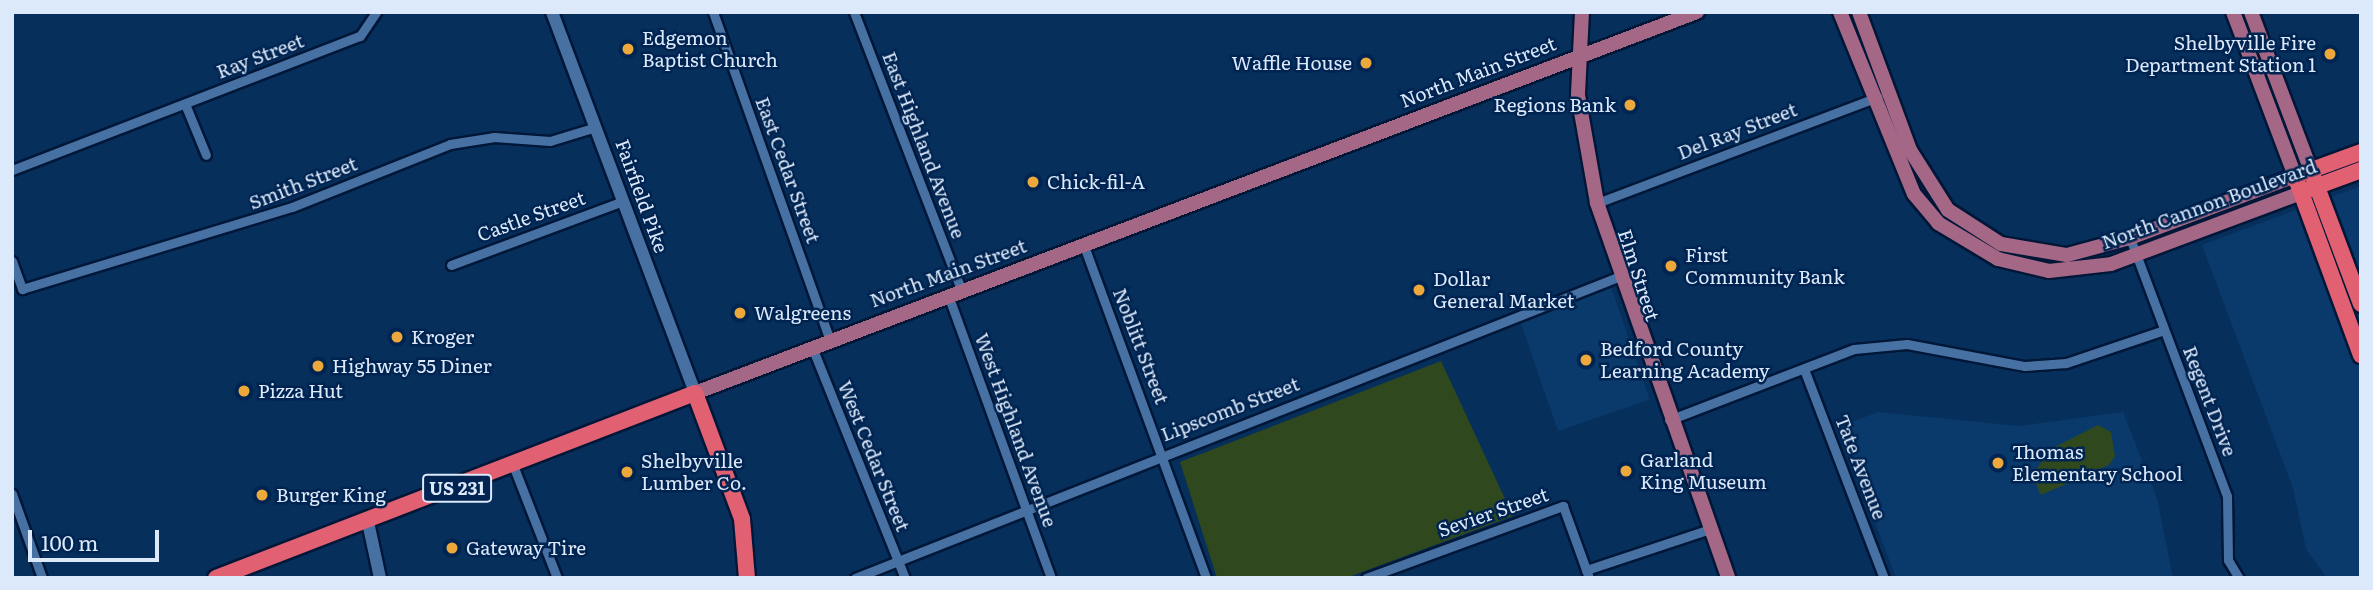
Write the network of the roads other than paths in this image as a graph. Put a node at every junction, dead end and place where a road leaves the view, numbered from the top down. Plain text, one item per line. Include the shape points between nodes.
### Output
1 (376, 12) edge
2 (552, 12) edge
3 (713, 12) edge
4 (854, 12) edge
5 (1582, 12) edge
6 (1697, 12) edge
7 (1840, 12) edge
8 (1859, 12) edge
9 (2233, 12) edge
10 (2251, 12) edge
11 (1582, 54) junction
12 (2274, 74) junction
13 (2259, 80) junction
14 (1889, 93) junction
15 (1872, 98) junction
16 (185, 104) junction
17 (596, 127) junction
18 (2361, 152) edge
19 (206, 155) dead end
20 (12, 170) edge
21 (2361, 170) edge
22 (2308, 178) junction
23 (2301, 192) junction
24 (623, 201) junction
25 (1597, 203) junction
26 (2130, 238) junction
27 (1084, 246) junction
28 (2136, 255) junction
29 (12, 261) edge
30 (451, 265) dead end
31 (1618, 277) junction
32 (954, 293) junction
33 (2361, 304) edge
34 (2164, 330) junction
35 (830, 340) junction
36 (812, 346) junction
37 (2361, 355) edge
38 (1804, 369) junction
39 (695, 393) junction
40 (1668, 420) junction
41 (1163, 453) junction
42 (513, 465) junction
43 (12, 494) edge
44 (1028, 511) junction
45 (368, 522) junction
46 (1710, 529) junction
47 (897, 561) junction
48 (1588, 574) edge
49 (42, 578) edge
50 (216, 578) edge
51 (380, 578) edge
52 (556, 578) edge
53 (747, 578) edge
54 (855, 578) edge
55 (905, 578) edge
56 (1051, 578) edge
57 (1206, 578) edge
58 (1366, 578) edge
59 (1728, 578) edge
60 (1884, 578) edge
61 (2239, 578) edge

1 - 16 street, Ray Street via 360,36
2 - 17 street, Fairfield Pike
3 - 35 street, East Cedar Street
4 - 32 street, East Highland Avenue
5 - 11 main road, Elm Street
6 - 11 main road, North Main Street
7 - 15 main road, North Cannon Boulevard
8 - 14 main road, North Cannon Boulevard
9 - 13 main road
10 - 12 main road
11 - 25 main road, Elm Street via 1578,95
11 - 27 main road, North Main Street
12 - 13 street
12 - 22 main road
13 - 22 main road
14 - 15 street, Del Ray Street
14 - 26 main road, North Cannon Boulevard via 1925,179 1948,210 1978,233 2031,252 2067,255
15 - 25 street, Del Ray Street
15 - 28 main road, North Cannon Boulevard via 1914,194 1938,223 1971,248 2049,271
16 - 19 street
16 - 20 street, Ray Street
17 - 24 street, Fairfield Pike
17 - 29 street, Smith Street via 550,141 494,137 450,144 267,216 22,289
18 - 22 highway, North Cannon Boulevard
21 - 22 highway, North Cannon Boulevard
22 - 23 highway, North Cannon Boulevard
22 - 26 main road, North Cannon Boulevard
22 - 33 highway
23 - 28 main road, North Cannon Boulevard
23 - 37 highway
24 - 30 street, Castle Street
24 - 39 street, Fairfield Pike
25 - 31 main road, Elm Street
26 - 28 street, Regent Drive
27 - 32 main road, North Main Street
27 - 41 street, Noblitt Street
28 - 34 street, Regent Drive
31 - 40 main road, Elm Street
31 - 41 street, Lipscomb Street
32 - 35 main road, North Main Street
32 - 44 street, West Highland Avenue
34 - 38 street via 2066,363 2025,366 1907,344 1854,349
34 - 61 street, Regent Drive via 2227,496 2228,560
35 - 36 main road, North Main Street
36 - 39 main road, North Main Street
36 - 47 street, West Cedar Street
38 - 40 street
38 - 60 street, Tate Avenue
39 - 42 highway, North Main Street / US 231
39 - 53 highway via 742,519
40 - 46 main road, Elm Street
41 - 44 street, Lipscomb Street
41 - 57 street, Noblitt Street
42 - 45 highway, North Main Street / US 231
42 - 52 street
43 - 49 street
44 - 47 street, Lipscomb Street
44 - 56 street, West Highland Avenue
45 - 50 highway, North Main Street / US 231
45 - 51 street
46 - 48 street, Sevier Street
46 - 59 main road, Elm Street
47 - 54 street, Lipscomb Street
47 - 55 street, West Cedar Street
48 - 58 street, Sevier Street via 1563,506

